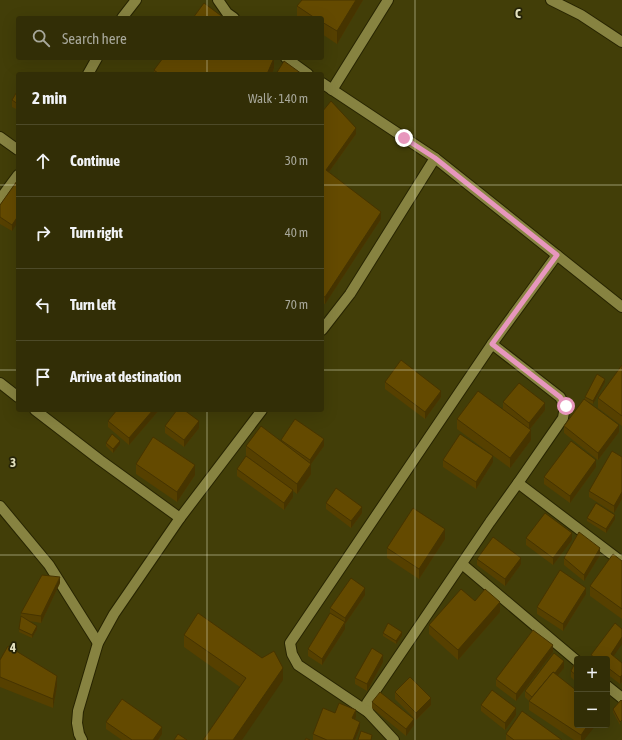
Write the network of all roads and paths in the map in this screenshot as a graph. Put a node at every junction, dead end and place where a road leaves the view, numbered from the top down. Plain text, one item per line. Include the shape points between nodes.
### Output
1 (136, 0) edge
2 (218, 0) edge
3 (388, 0) edge
4 (551, 0) edge
5 (124, 16) edge
6 (231, 16) edge
7 (622, 42) edge
8 (97, 60) edge
9 (289, 60) edge
10 (89, 72) edge
11 (305, 72) edge
12 (324, 84) edge
13 (332, 90) junction
14 (0, 137) edge
15 (16, 149) edge
16 (435, 158) junction
17 (16, 178) edge
18 (0, 199) edge
19 (557, 255) junction
20 (622, 307) edge
21 (324, 327) edge
22 (492, 344) junction
23 (0, 383) edge
24 (16, 395) edge
25 (38, 412) edge
26 (260, 412) edge
27 (518, 483) junction
28 (0, 506) edge
29 (180, 518) junction
30 (622, 562) edge
31 (462, 564) junction
32 (98, 643) junction
33 (574, 658) edge
34 (610, 688) edge
35 (622, 698) edge
36 (368, 712) junction
37 (82, 740) edge
38 (394, 740) edge

1 - 5 street
2 - 6 street
3 - 13 street
4 - 7 street via 581,15
8 - 10 street
9 - 11 street
12 - 13 street
13 - 16 street
14 - 15 street
16 - 19 street
16 - 21 street via 350,294
17 - 18 street
19 - 20 street
19 - 22 street
22 - 27 street via 560,397 566,406 563,418
22 - 36 street via 290,643 298,665
23 - 24 street
25 - 29 street
26 - 29 street
27 - 30 street
27 - 31 street
28 - 32 street via 49,565
29 - 32 street via 114,614
31 - 33 street
31 - 36 street via 367,703
32 - 37 street via 78,711 77,723
34 - 35 street
36 - 38 street

